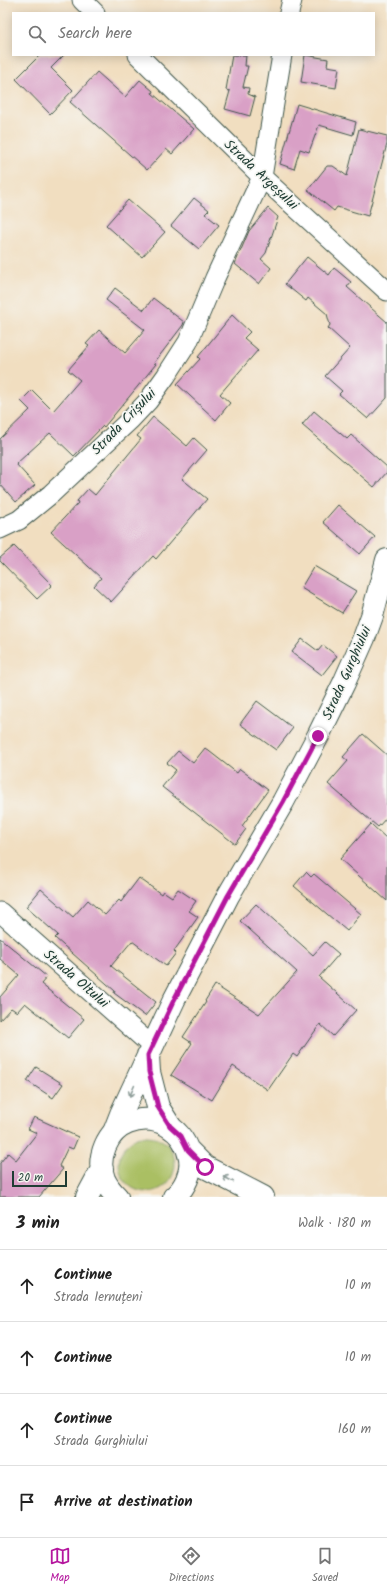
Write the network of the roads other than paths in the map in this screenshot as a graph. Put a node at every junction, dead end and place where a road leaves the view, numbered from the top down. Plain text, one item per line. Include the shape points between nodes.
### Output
1 (82, 0) edge
2 (292, 0) edge
3 (94, 12) edge
4 (290, 12) edge
5 (139, 56) edge
6 (282, 56) edge
7 (262, 177) junction
8 (387, 291) edge
9 (0, 529) edge
10 (387, 560) edge
11 (0, 912) edge
12 (150, 1051) junction
13 (170, 1126) junction
14 (114, 1132) junction
15 (188, 1150) junction
16 (102, 1169) junction
17 (87, 1197) edge
18 (116, 1197) edge
19 (174, 1197) edge
20 (263, 1197) edge

1 - 3 street
2 - 4 street
5 - 7 street, Strada Argeșului
6 - 7 street, Strada Crișului
7 - 8 street, Strada Argeșului
7 - 9 street, Strada Crișului via 188,342 148,401 56,488 19,520
10 - 12 main road, Strada Gurghiului via 364,638 338,696 283,802 224,903
11 - 12 street, Strada Oltului
12 - 13 main road via 149,1072 158,1107
12 -> 14 main road, Strada Gurghiului
13 - 14 main road via 157,1120 141,1119 127,1123
13 - 15 main road via 181,1136
14 - 16 main road, Strada Gurghiului via 106,1143
15 - 19 main road via 189,1174 184,1186
20 -> 15 main road via 205,1167
16 - 17 main road
16 - 18 main road via 107,1184

